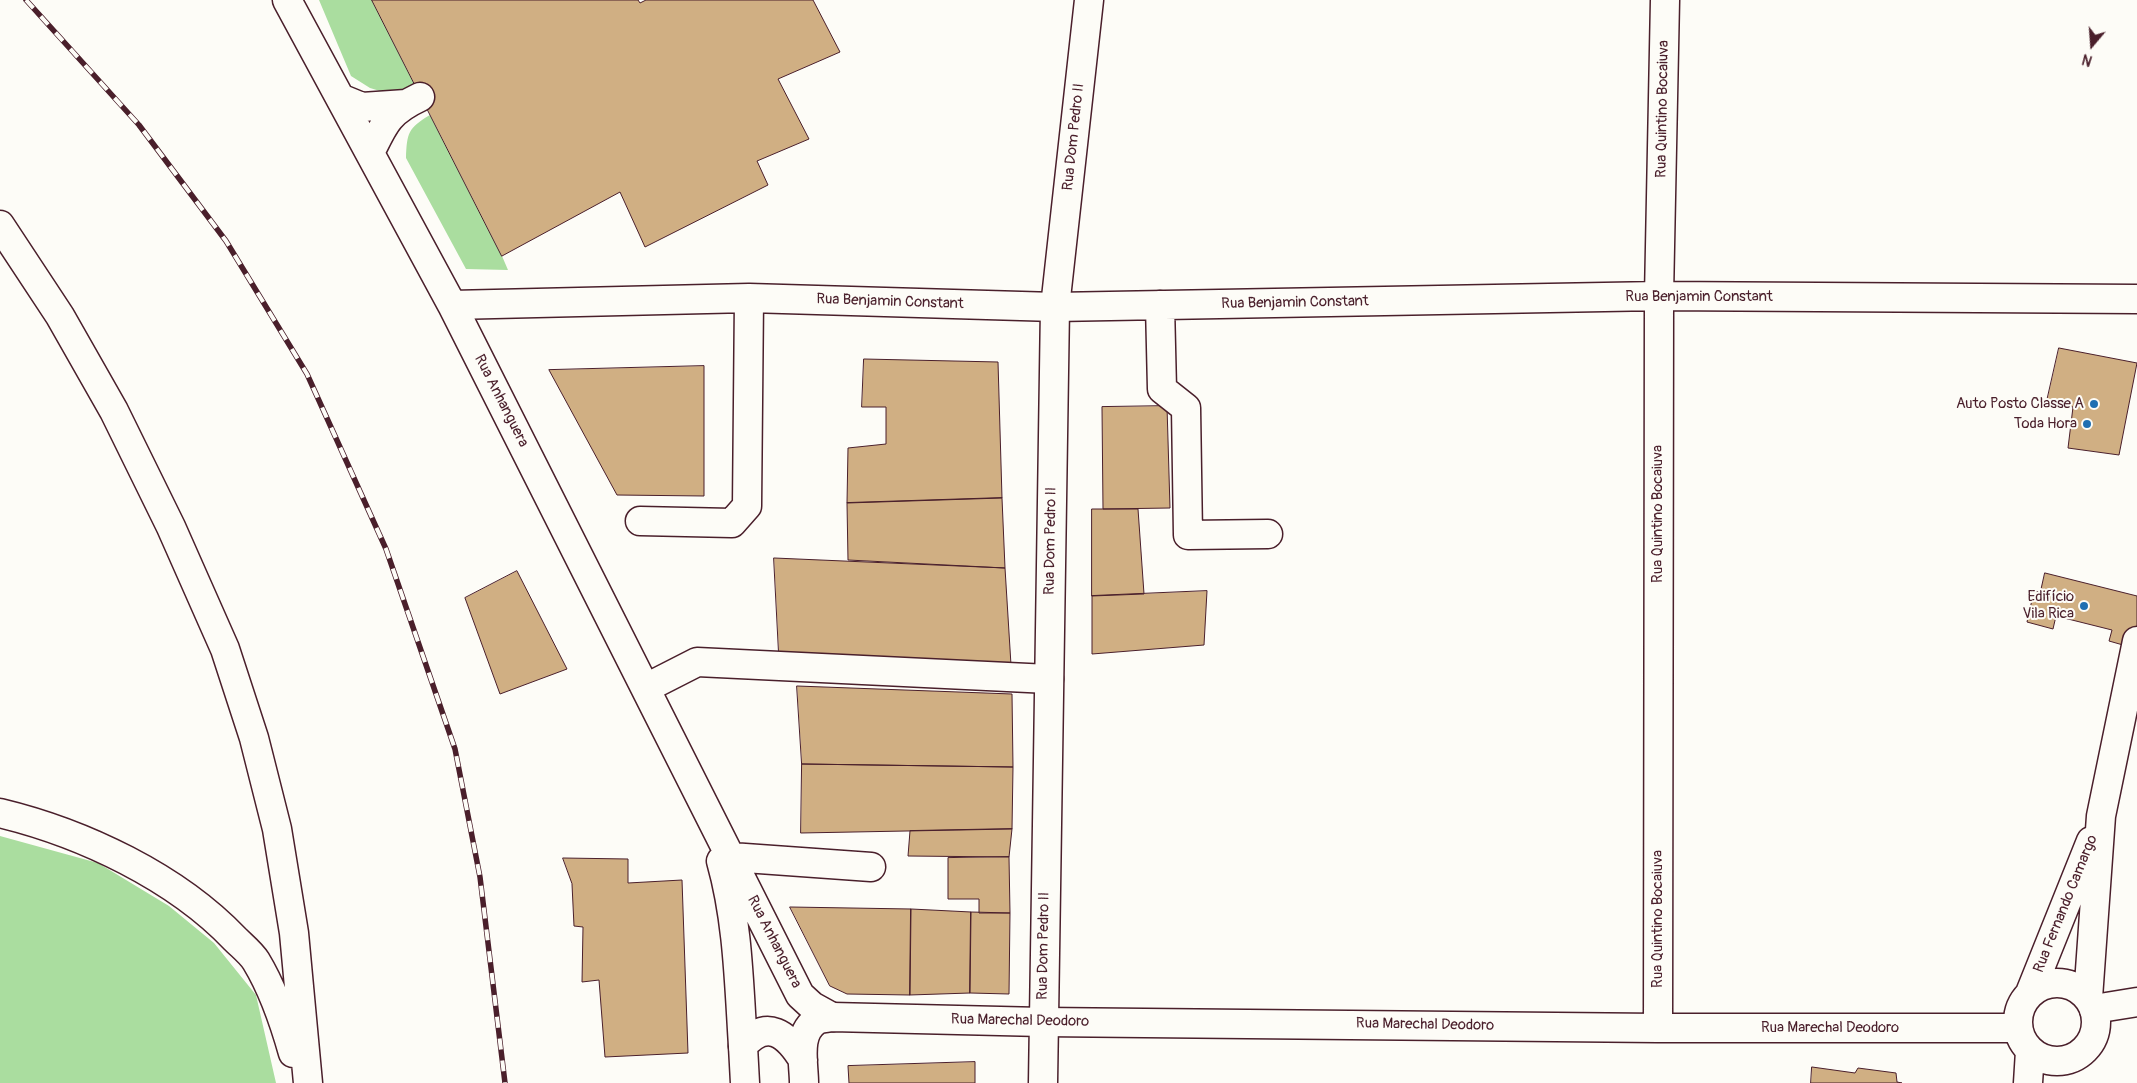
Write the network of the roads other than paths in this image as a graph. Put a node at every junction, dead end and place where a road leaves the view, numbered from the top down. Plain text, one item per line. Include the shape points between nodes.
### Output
1 (286, 0) edge
2 (1089, 0) edge
3 (1665, 0) edge
4 (340, 98) junction
5 (370, 153) junction
6 (0, 225) edge
7 (1659, 296) junction
8 (749, 298) junction
9 (2137, 299) edge
10 (452, 305) junction
11 (1160, 305) junction
12 (1055, 307) junction
13 (640, 522) dead end
14 (1268, 534) dead end
15 (2137, 640) edge
16 (1048, 679) junction
17 (646, 688) junction
18 (706, 807) junction
19 (0, 813) edge
20 (2101, 816) junction
21 (731, 857) junction
22 (871, 867) dead end
23 (2030, 992) junction
24 (2137, 1002) edge
25 (2091, 1003) junction
26 (832, 1017) junction
27 (1042, 1022) junction
28 (1658, 1028) junction
29 (2024, 1039) junction
30 (743, 1046) junction
31 (2079, 1055) junction
32 (804, 1071) edge
33 (301, 1083) edge
34 (308, 1083) edge
35 (745, 1083) edge
36 (1043, 1083) edge
37 (2028, 1083) edge
38 (2069, 1083) edge

1 - 4 street, Rua Anhanguera
2 - 12 street, Rua Dom Pedro II
3 - 7 street, Rua Quintino Bocaiuva
4 - 5 street, Rua Anhanguera
4 - 5 street via 362,107 413,100 386,121
5 - 10 street, Rua Anhanguera
6 - 34 street via 60,316 114,411 171,527 225,649 254,738 278,829 294,933
7 - 9 street, Rua Benjamin Constant
7 - 11 street, Rua Benjamin Constant
7 - 28 street, Rua Quintino Bocaiuva
8 - 10 street, Rua Benjamin Constant
8 - 12 street, Rua Benjamin Constant
8 - 13 street via 746,506 732,523
10 - 17 street, Rua Anhanguera
11 - 12 street, Rua Benjamin Constant
11 - 14 street via 1162,388 1186,408 1188,535
12 - 16 street, Rua Dom Pedro II
15 - 20 street, Rua Fernando Camargo
16 - 17 street via 698,662
16 - 27 street, Rua Dom Pedro II
17 - 18 street, Rua Anhanguera
18 - 21 street, Rua Anhanguera
18 - 30 street, Rua Anhanguera via 727,885
19 - 33 street via 92,844 152,874 213,916 255,960 283,1018
20 - 23 street, Rua Fernando Camargo
20 - 25 street, Rua Fernando Camargo
21 - 22 street
21 - 26 street, Rua Anhanguera via 800,995
23 - 25 street via 2054,982 2067,983 2079,989
23 - 29 street via 2018,1015
24 - 25 street
25 - 31 street via 2096,1022 2094,1034
26 - 27 street, Rua Marechal Deodoro
26 - 32 street via 817,1020 807,1032 802,1043
27 - 28 street, Rua Marechal Deodoro
27 - 36 street, Rua Dom Pedro II
28 - 29 street, Rua Marechal Deodoro
29 - 31 street via 2041,1058 2067,1060
29 - 37 street
30 - 32 street via 752,1036 766,1031 782,1034 794,1044
30 - 35 street, Rua Anhanguera
31 - 38 street

